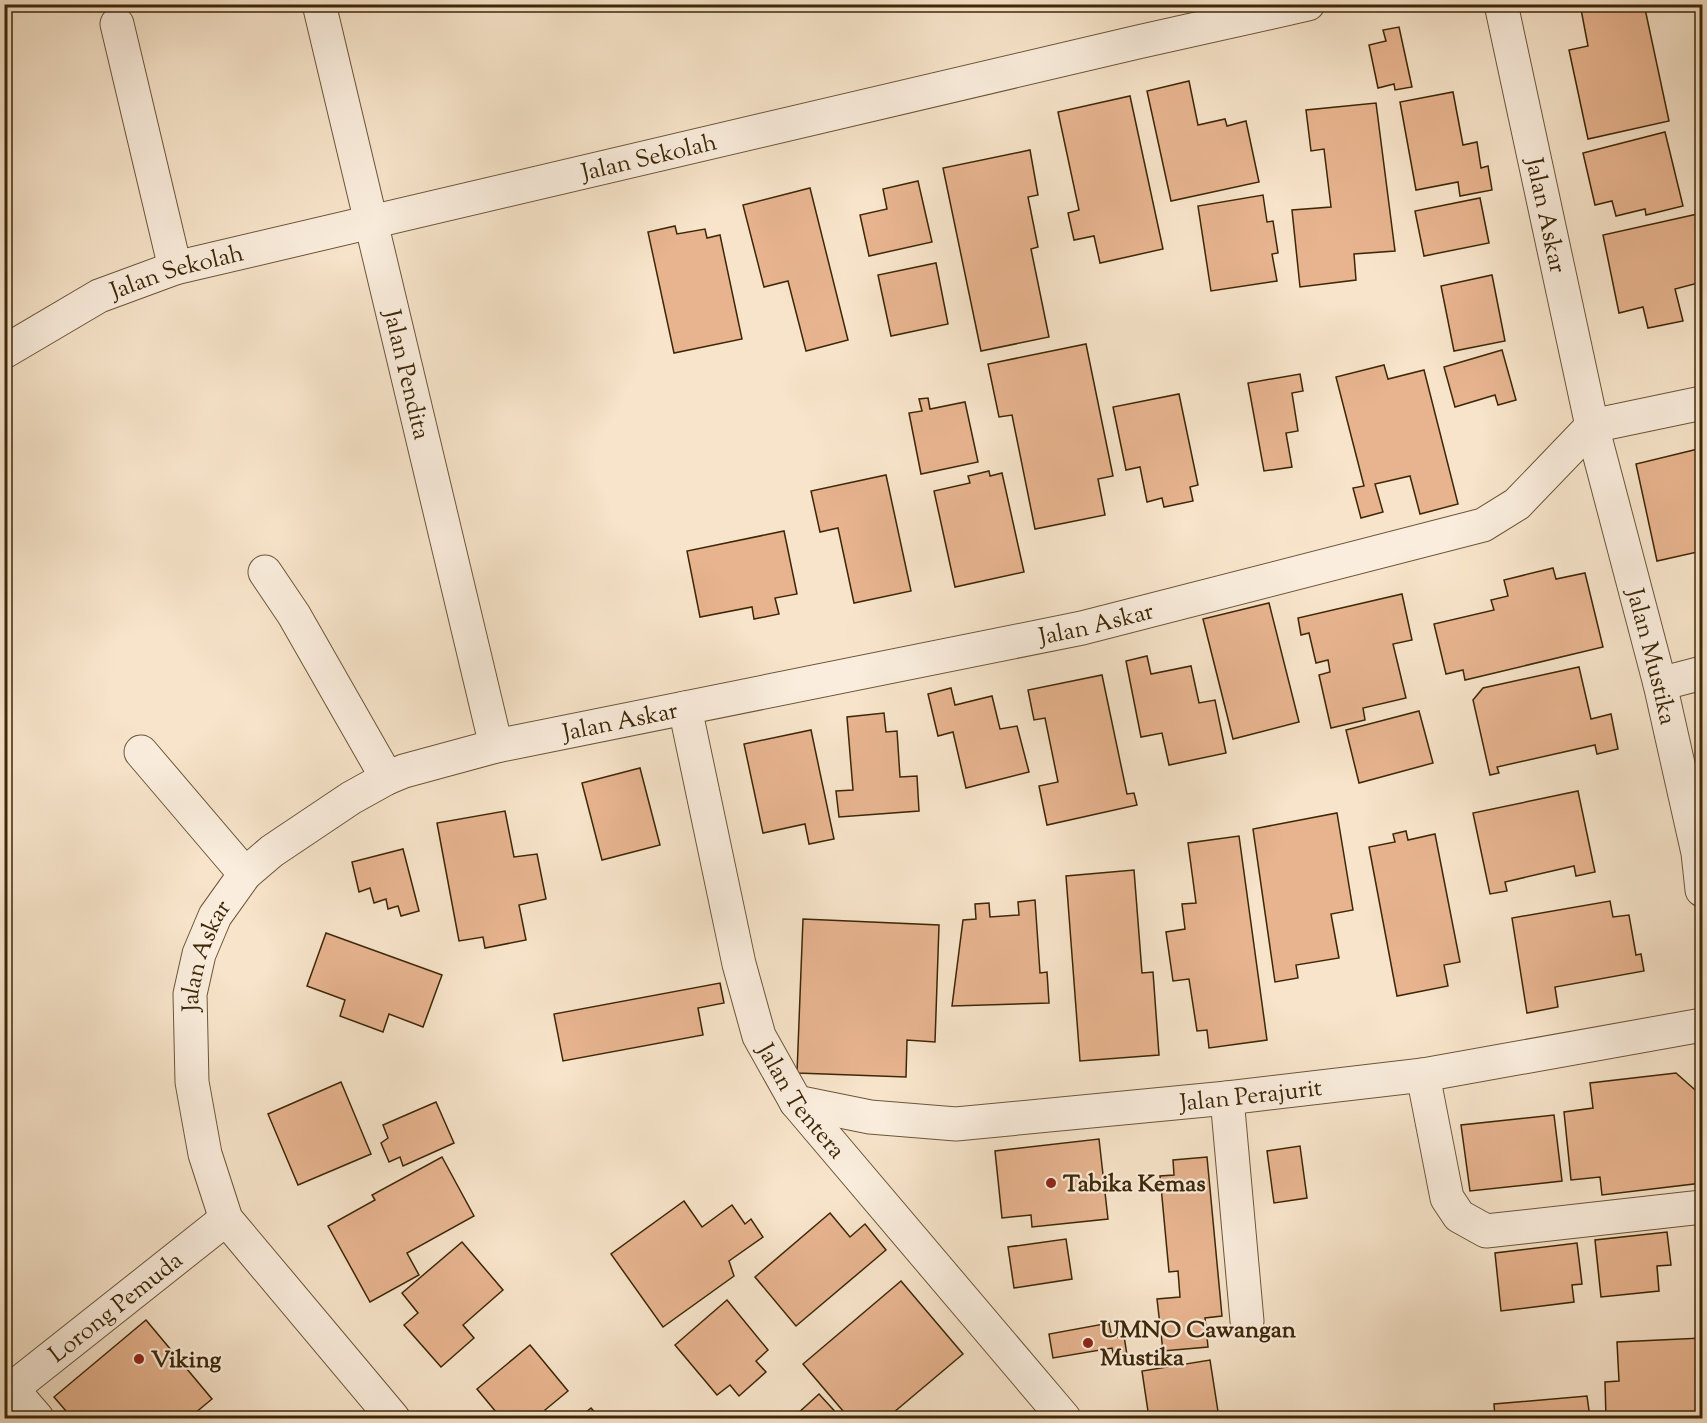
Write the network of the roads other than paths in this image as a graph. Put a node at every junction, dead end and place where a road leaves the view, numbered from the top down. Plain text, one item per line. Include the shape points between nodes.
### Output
1 (319, 4) edge
2 (1308, 4) edge
3 (1501, 4) edge
4 (117, 24) dead end
5 (371, 222) junction
6 (175, 268) junction
7 (6, 347) edge
8 (1702, 403) edge
9 (1592, 426) junction
10 (265, 572) dead end
11 (1702, 673) edge
12 (1660, 684) junction
13 (685, 708) junction
14 (496, 746) junction
15 (141, 752) dead end
16 (387, 778) junction
17 (245, 874) junction
18 (1702, 890) edge
19 (1702, 1025) edge
20 (1423, 1075) junction
21 (1227, 1098) junction
22 (795, 1102) junction
23 (1702, 1208) edge
24 (226, 1219) junction
25 (1247, 1321) dead end
26 (8, 1392) edge
27 (37, 1419) edge
28 (393, 1419) edge
29 (1064, 1419) edge

1 - 5 street, Jalan Pendita
2 - 5 street, Jalan Sekolah
3 - 9 street, Jalan Askar
4 - 6 street
5 - 6 street, Jalan Sekolah
5 - 14 street, Jalan Pendita
6 - 7 street, Jalan Sekolah via 99,296
8 - 9 street
9 - 12 street, Jalan Mustika
9 - 13 street, Jalan Askar via 1517,504 1483,525 1082,628
10 - 16 street via 294,615
11 - 12 street
12 - 18 street, Jalan Mustika via 1698,853
13 - 14 street, Jalan Askar
13 - 22 street, Jalan Tentera via 739,964 759,1036
14 - 16 street, Jalan Askar
15 - 17 street
16 - 17 street, Jalan Askar via 272,851
17 - 24 street, Jalan Askar via 215,916 190,994 192,1082 206,1154
19 - 20 street, Jalan Perajurit
20 - 21 street, Jalan Perajurit
20 - 23 street via 1447,1198 1459,1216 1486,1232
21 - 22 street, Jalan Perajurit via 956,1124 870,1117
21 - 25 street
22 - 29 street, Jalan Tentera
24 - 26 street, Lorong Pemuda
24 - 28 street, Jalan Askar
26 - 27 street

